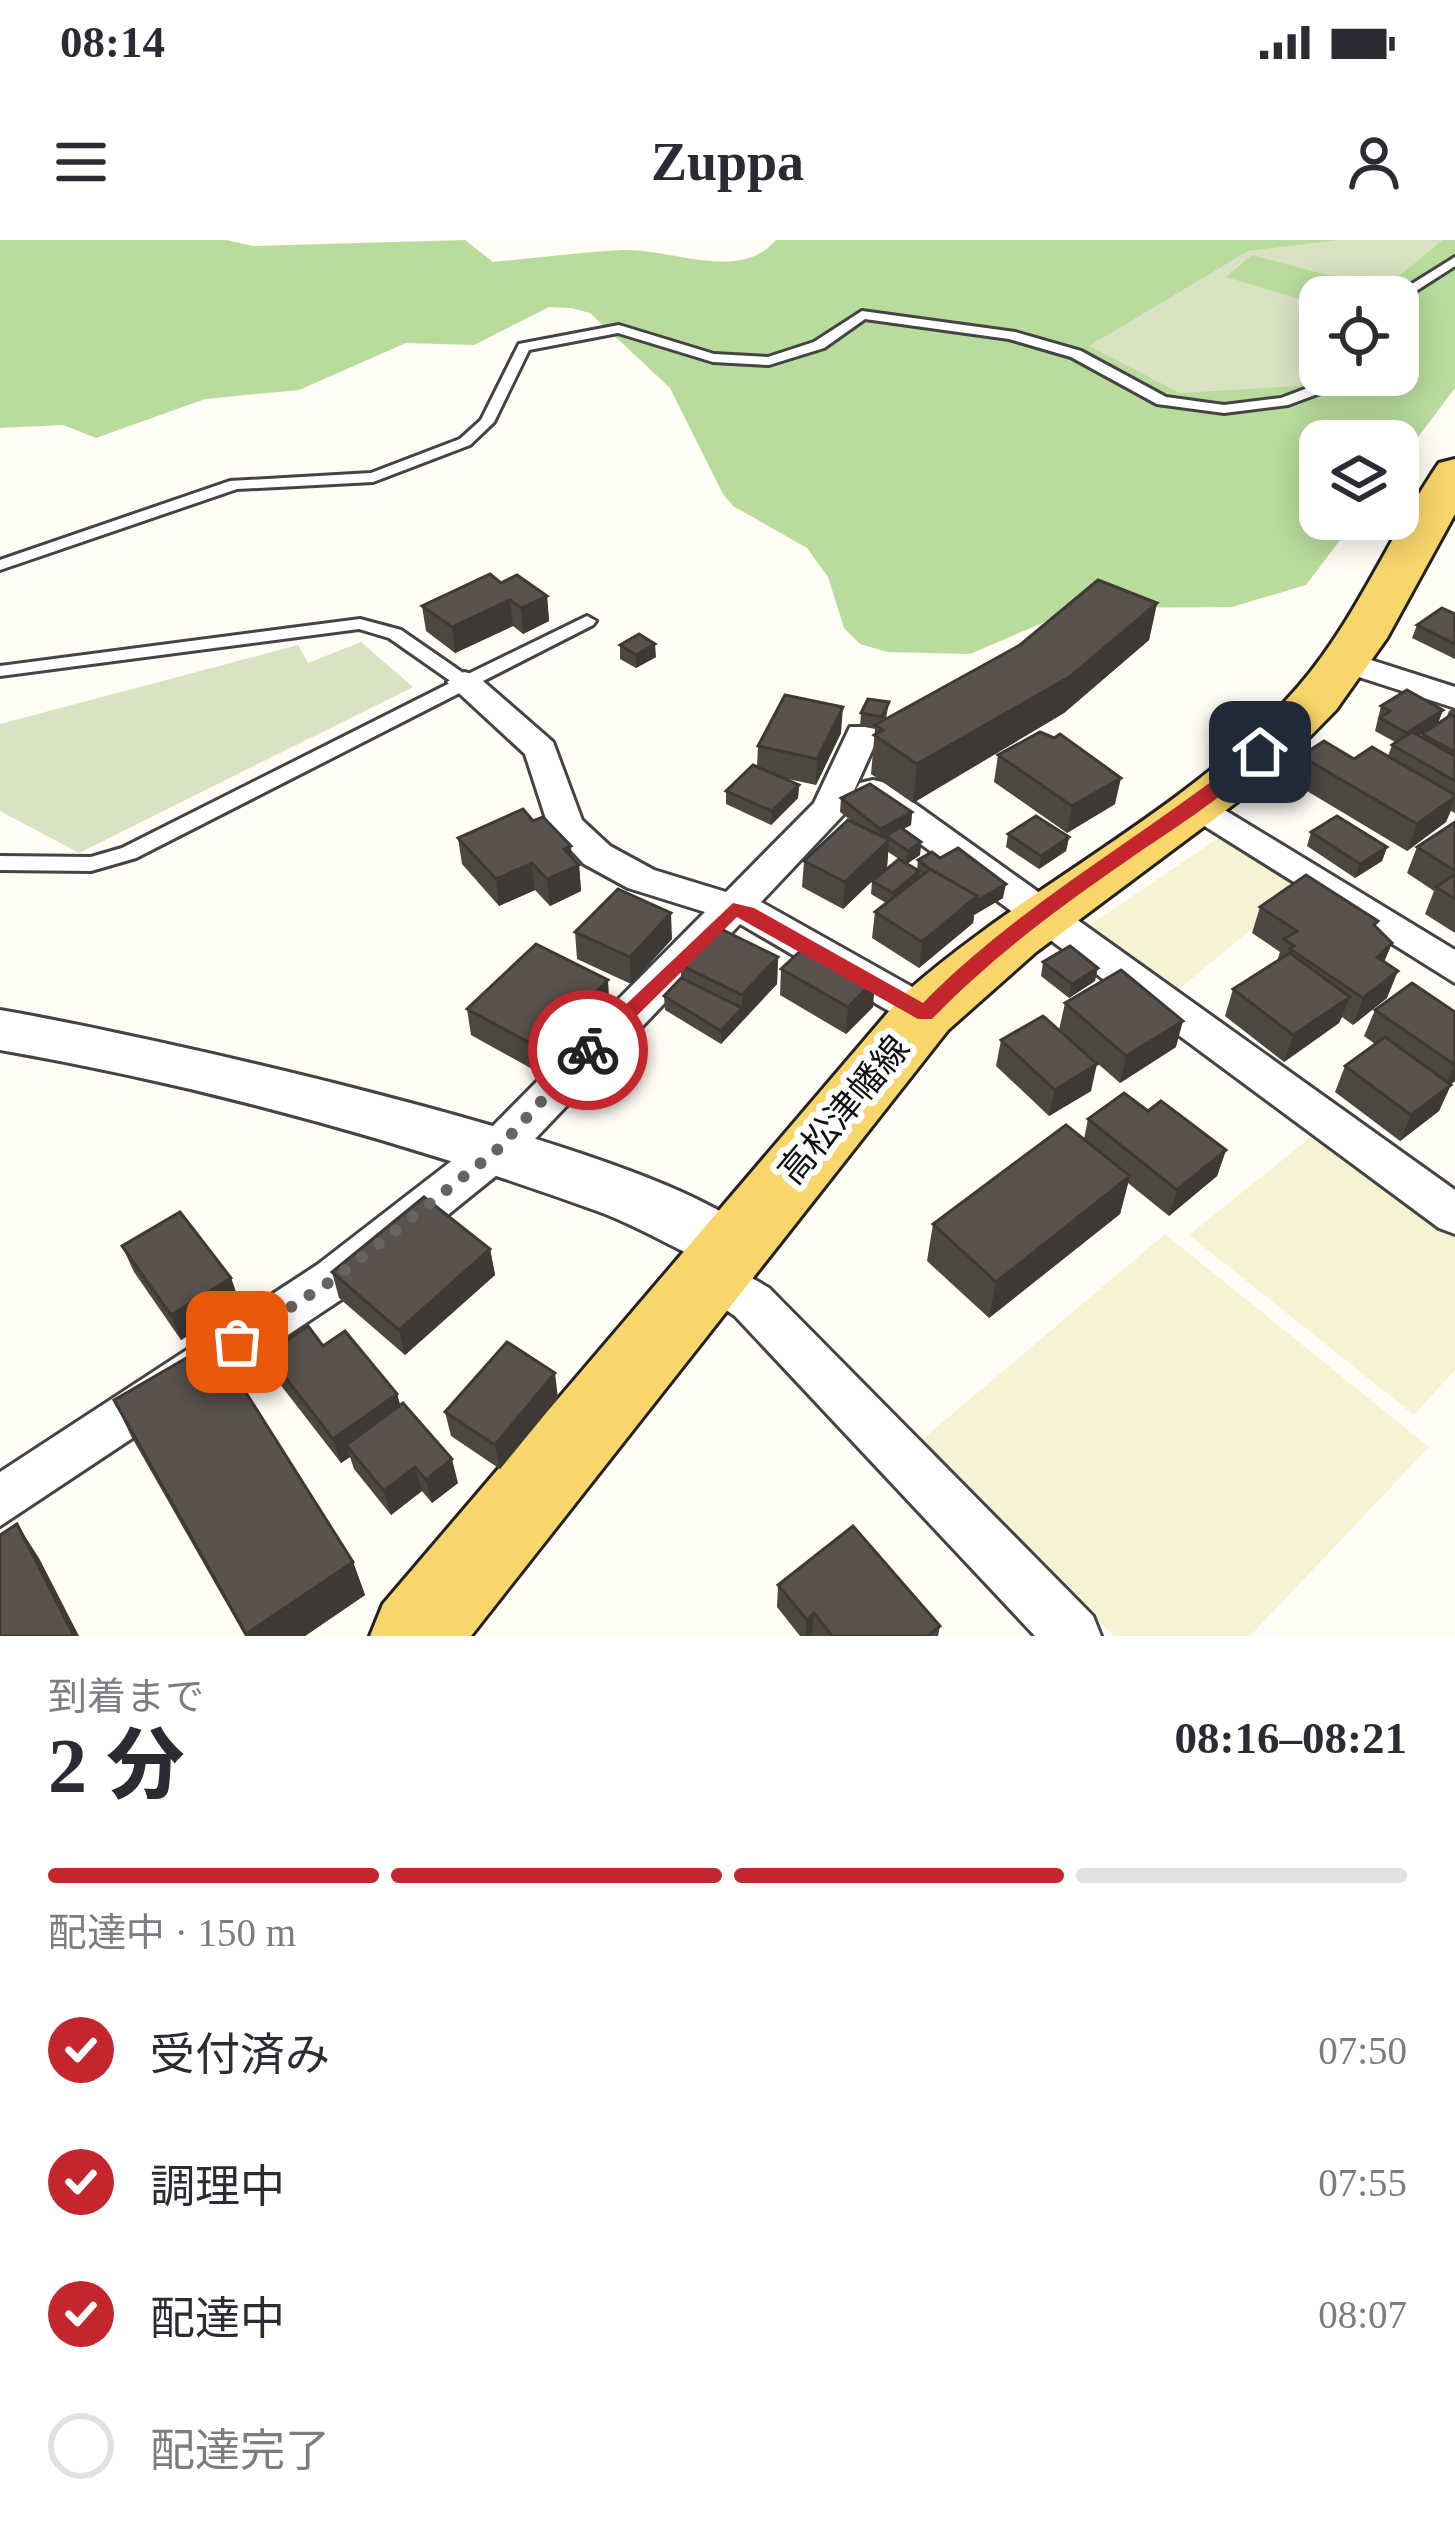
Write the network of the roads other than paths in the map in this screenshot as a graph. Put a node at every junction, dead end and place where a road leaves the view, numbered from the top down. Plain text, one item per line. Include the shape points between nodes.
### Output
1 (1455, 261) edge
2 (1419, 283) edge
3 (1299, 396) edge
4 (1455, 473) edge
5 (0, 565) edge
6 (587, 621) dead end
7 (1346, 662) junction
8 (0, 671) edge
9 (464, 682) junction
10 (1455, 698) edge
11 (1196, 804) junction
12 (0, 863) edge
13 (733, 910) junction
14 (1036, 914) junction
15 (1455, 969) edge
16 (925, 1013) junction
17 (0, 1030) edge
18 (496, 1151) junction
19 (1455, 1215) edge
20 (722, 1261) junction
21 (0, 1501) edge
22 (415, 1636) edge
23 (1073, 1636) edge

1 - 2 lane
3 - 5 lane via 1224,409 1162,401 1076,355 956,324 862,314 819,345 769,361 713,358 619,329 524,347 477,433 393,471 235,484
4 - 7 main road, 高松津幡線
6 - 9 lane
7 - 10 street
7 - 11 main road, 高松津幡線 via 1292,727
8 - 9 lane via 360,624 395,634
9 - 12 lane via 111,860
9 - 13 street via 541,751 566,825 598,855 641,879
11 - 14 main road, 高松津幡線
11 - 15 street
13 - 14 street via 811,831 855,753
13 - 16 street
13 - 18 street
14 - 16 main road, 高松津幡線
14 - 19 street
16 - 20 main road, 高松津幡線
17 - 18 street via 191,1064
18 - 20 street via 692,1221
18 - 21 street via 334,1279
20 - 22 main road, 高松津幡線
20 - 23 street via 752,1302

